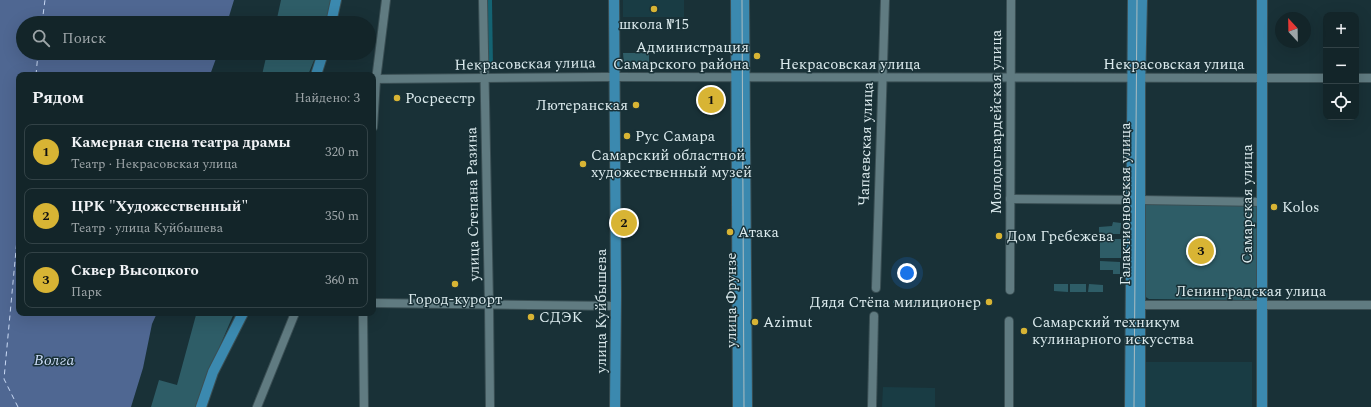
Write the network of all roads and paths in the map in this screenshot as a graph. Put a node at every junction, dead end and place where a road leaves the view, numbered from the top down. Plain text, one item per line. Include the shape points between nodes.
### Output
1 (336, 0) edge
2 (386, 0) edge
3 (483, 0) edge
4 (614, 0) edge
5 (736, 0) edge
6 (744, 0) edge
7 (885, 0) edge
8 (1011, 0) edge
9 (1133, 0) edge
10 (1142, 0) edge
11 (1262, 0) edge
12 (333, 16) edge
13 (321, 60) edge
14 (317, 72) edge
15 (375, 72) edge
16 (484, 78) junction
17 (615, 78) junction
18 (741, 78) junction
19 (882, 78) junction
20 (1010, 78) junction
21 (1136, 78) junction
22 (1262, 78) junction
23 (1323, 78) edge
24 (1359, 78) edge
25 (1371, 78) edge
26 (376, 80) edge
27 (1010, 199) junction
28 (1136, 200) junction
29 (1263, 202) junction
30 (876, 288) dead end
31 (1010, 290) dead end
32 (376, 303) edge
33 (489, 304) junction
34 (1130, 305) junction
35 (1141, 305) junction
36 (1263, 305) junction
37 (1371, 305) edge
38 (616, 306) junction
39 (241, 316) edge
40 (294, 316) edge
41 (363, 316) edge
42 (874, 316) dead end
43 (1009, 321) dead end
44 (201, 407) edge
45 (257, 407) edge
46 (364, 407) edge
47 (490, 407) edge
48 (615, 407) edge
49 (738, 407) edge
50 (747, 407) edge
51 (872, 407) edge
52 (1009, 407) edge
53 (1130, 407) edge
54 (1140, 407) edge
55 (1262, 407) edge

1 - 12 main road
2 - 15 street
3 - 16 street, улица Степана Разина
4 - 17 main road, улица Куйбышева
5 - 18 main road, улица Фрунзе
6 - 18 main road, улица Фрунзе
7 - 19 street, Чапаевская улица
8 - 20 street, Молодогвардейская улица
9 - 21 main road, Галактионовская улица
10 - 21 main road, Галактионовская улица
11 - 22 main road, Самарская улица
13 - 14 main road
16 - 17 street, Некрасовская улица
16 - 26 street, Некрасовская улица
16 - 33 street, улица Степана Разина
17 - 18 street, Некрасовская улица
17 - 38 main road, улица Куйбышева
18 - 19 street, Некрасовская улица
18 - 49 main road, улица Фрунзе
18 - 50 main road, улица Фрунзе
19 - 20 street, Некрасовская улица
19 - 30 street, Чапаевская улица
20 - 21 street, Некрасовская улица
20 - 27 street, Молодогвардейская улица
21 - 22 street, Некрасовская улица
21 - 28 main road, Галактионовская улица
22 - 23 street, Некрасовская улица
22 - 29 main road, Самарская улица
24 - 25 street
27 - 28 street
27 - 31 street, Молодогвардейская улица
28 - 29 street
28 - 34 main road, Галактионовская улица
28 - 35 main road, Галактионовская улица
29 - 36 main road, Самарская улица
32 - 33 street
33 - 38 street
33 - 47 street, улица Степана Разина
34 - 35 street, Ленинградская улица
34 - 53 main road, Галактионовская улица
35 - 36 street, Ленинградская улица
35 - 54 main road, Галактионовская улица
36 - 37 street, Ленинградская улица
36 - 55 main road, Самарская улица
38 - 48 main road, улица Куйбышева
39 - 44 main road via 213,372
40 - 45 street
41 - 46 street
42 - 51 street
43 - 52 street

